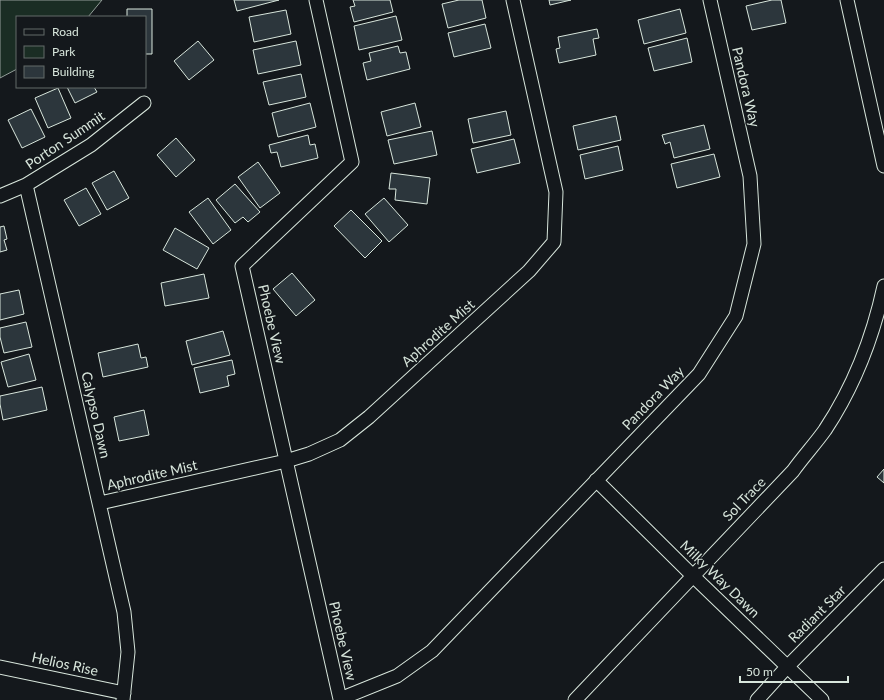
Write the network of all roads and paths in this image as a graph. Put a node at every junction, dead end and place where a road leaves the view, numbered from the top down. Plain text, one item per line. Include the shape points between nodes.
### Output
1 (316, 0) edge
2 (513, 0) edge
3 (710, 0) edge
4 (848, 0) edge
5 (144, 103) dead end
6 (884, 166) edge
7 (26, 185) junction
8 (0, 196) edge
9 (884, 286) edge
10 (286, 461) junction
11 (596, 480) junction
12 (100, 503) junction
13 (884, 569) edge
14 (692, 575) junction
15 (0, 667) edge
16 (787, 667) junction
17 (124, 696) edge
18 (340, 699) edge
19 (575, 700) edge
20 (757, 700) edge
21 (822, 700) edge

1 - 10 street, Phoebe View via 352,162 242,266
2 - 10 street, Aphrodite Mist via 556,192 554,242 529,271 369,417 340,440
3 - 11 street, Pandora Way via 750,176 754,244 736,316 699,374
4 - 6 street
5 - 7 street, Porton Summit via 91,145
7 - 8 street, Porton Summit
7 - 12 street, Calypso Dawn
9 - 14 street, Sol Trace via 867,348 847,391 824,430 793,471
10 - 12 street, Aphrodite Mist
10 - 18 street, Phoebe View
11 - 14 street, Milky Way Dawn
11 - 18 street, Pandora Way via 432,651 397,676
12 - 17 street, Calypso Dawn via 124,612 128,652
13 - 16 street, Radiant Star
14 - 16 street, Milky Way Dawn
14 - 19 street, Sol Trace
15 - 17 street, Helios Rise
16 - 20 street, Radiant Star
16 - 21 street, Milky Way Dawn

